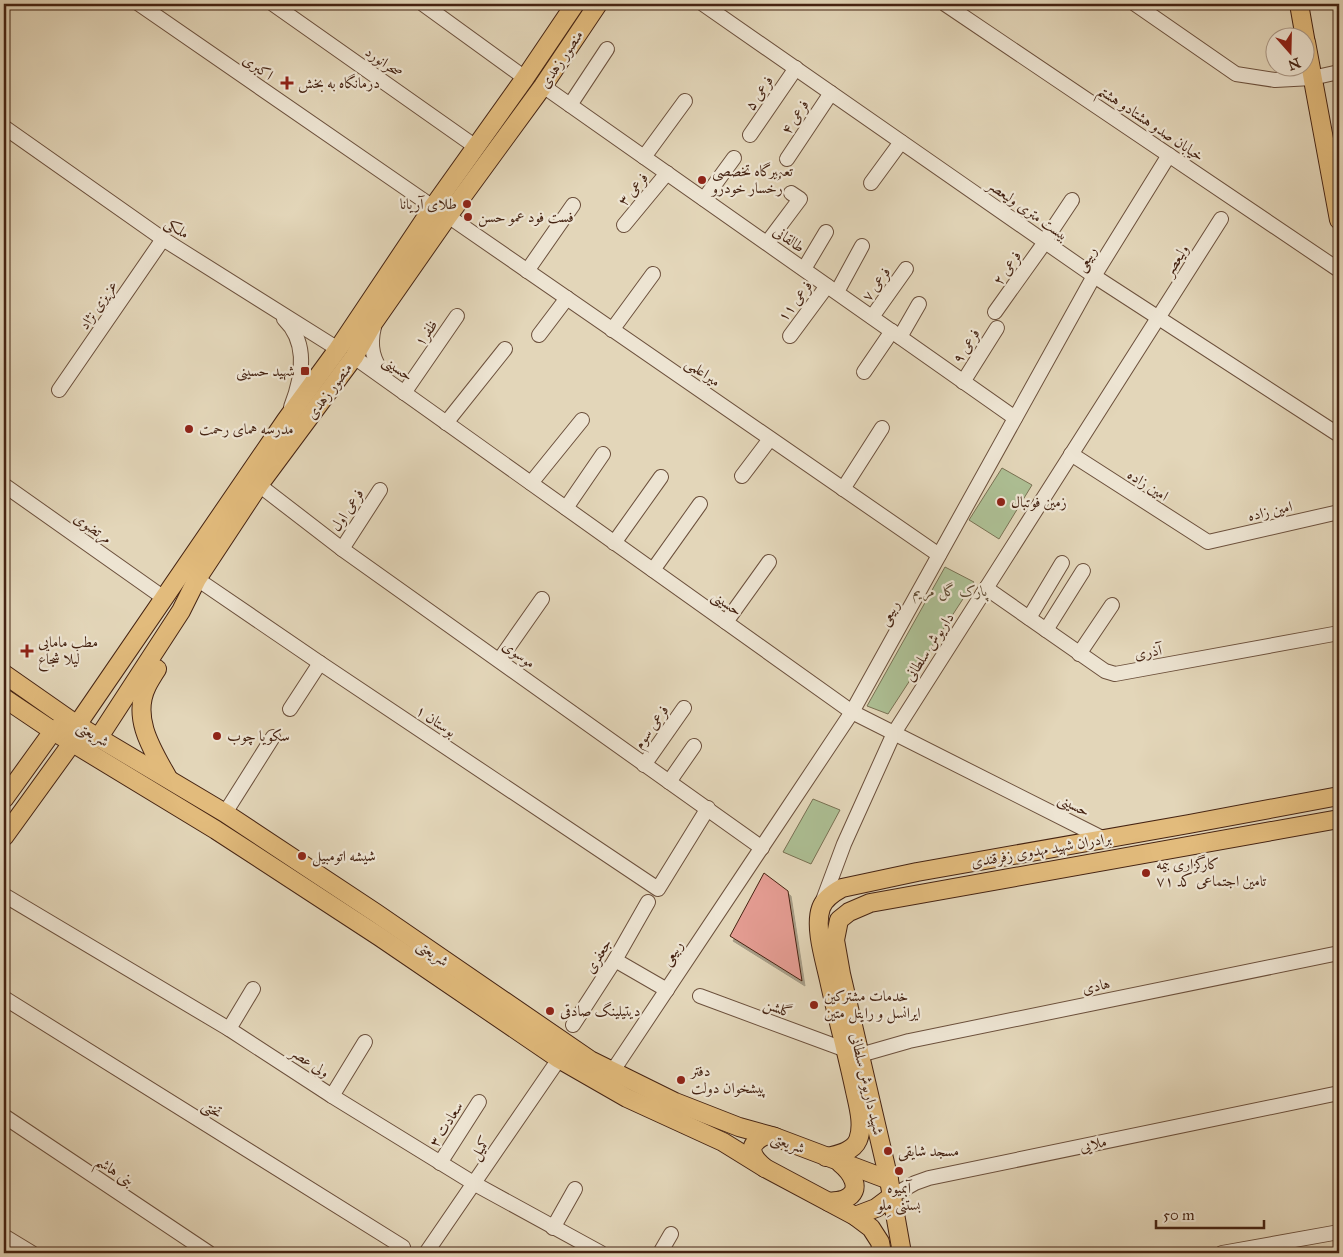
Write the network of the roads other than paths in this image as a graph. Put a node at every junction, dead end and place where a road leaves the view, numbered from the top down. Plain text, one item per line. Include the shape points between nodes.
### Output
1 (139, 4) edge
2 (273, 4) edge
3 (423, 4) edge
4 (575, 4) edge
5 (598, 4) edge
6 (703, 4) edge
7 (945, 4) edge
8 (1135, 4) edge
9 (1296, 6) edge
10 (1302, 28) edge
11 (607, 49) dead end
12 (796, 68) junction
13 (1339, 72) edge
14 (1316, 77) edge
15 (525, 78) junction
16 (1312, 78) joint
17 (543, 86) junction
18 (831, 93) junction
19 (685, 100) dead end
20 (570, 105) junction
21 (4, 127) edge
22 (750, 135) dead end
23 (901, 142) junction
24 (476, 147) junction
25 (1169, 155) junction
26 (644, 157) junction
27 (734, 158) dead end
28 (787, 159) dead end
29 (667, 173) junction
30 (871, 183) dead end
31 (791, 192) dead end
32 (704, 199) junction
33 (1072, 200) dead end
34 (572, 205) dead end
35 (441, 212) junction
36 (1221, 219) dead end
37 (1339, 220) edge
38 (624, 225) dead end
39 (826, 232) dead end
40 (163, 239) junction
41 (1044, 242) junction
42 (767, 243) junction
43 (862, 246) dead end
44 (804, 269) junction
45 (906, 269) dead end
46 (1339, 270) edge
47 (527, 271) junction
48 (653, 274) dead end
49 (1094, 276) junction
50 (832, 289) junction
51 (566, 298) junction
52 (919, 304) dead end
53 (275, 310) junction
54 (995, 312) dead end
55 (457, 316) dead end
56 (872, 317) junction
57 (1158, 318) junction
58 (374, 322) junction
59 (997, 328) dead end
60 (612, 330) junction
61 (896, 334) junction
62 (539, 335) dead end
63 (790, 336) dead end
64 (338, 349) junction
65 (505, 349) dead end
66 (354, 357) junction
67 (864, 372) dead end
68 (963, 382) junction
69 (390, 383) junction
70 (59, 390) dead end
71 (404, 393) junction
72 (1015, 418) junction
73 (286, 420) junction
74 (582, 420) dead end
75 (446, 423) junction
76 (882, 428) dead end
77 (1339, 435) edge
78 (770, 439) junction
79 (603, 454) dead end
80 (1071, 454) junction
81 (742, 476) dead end
82 (661, 477) dead end
83 (531, 484) junction
84 (4, 485) edge
85 (259, 485) junction
86 (843, 489) junction
87 (380, 490) dead end
88 (700, 504) dead end
89 (566, 508) junction
90 (1339, 512) edge
91 (1208, 542) joint
92 (614, 543) junction
93 (342, 548) junction
94 (939, 555) junction
95 (768, 562) dead end
96 (1062, 563) dead end
97 (653, 570) junction
98 (1083, 571) dead end
99 (197, 579) junction
100 (986, 588) junction
101 (164, 598) junction
102 (542, 599) dead end
103 (1112, 605) dead end
104 (182, 611) junction
105 (1029, 618) junction
106 (726, 622) junction
107 (1046, 630) junction
108 (1339, 633) edge
109 (1080, 654) junction
110 (500, 659) junction
111 (320, 664) junction
112 (4, 674) edge
113 (4, 698) edge
114 (684, 708) dead end
115 (290, 709) dead end
116 (852, 712) junction
117 (78, 725) junction
118 (53, 731) junction
119 (894, 733) junction
120 (99, 737) junction
121 (273, 738) dead end
122 (72, 742) junction
123 (694, 746) dead end
124 (644, 765) junction
125 (169, 779) junction
126 (669, 782) junction
127 (1339, 796) edge
128 (4, 799) edge
129 (708, 808) junction
130 (225, 813) junction
131 (1339, 818) edge
132 (4, 836) edge
133 (1104, 839) junction
134 (762, 848) junction
135 (1128, 858) junction
136 (4, 896) edge
137 (648, 902) dead end
138 (821, 907) junction
139 (1339, 953) edge
140 (615, 960) junction
141 (834, 975) junction
142 (253, 989) dead end
143 (667, 990) junction
144 (700, 996) dead end
145 (4, 998) edge
146 (573, 1025) dead end
147 (228, 1029) junction
148 (365, 1042) dead end
149 (853, 1052) junction
150 (560, 1060) junction
151 (612, 1072) junction
152 (1339, 1094) edge
153 (332, 1096) junction
154 (479, 1102) dead end
155 (4, 1116) edge
156 (774, 1137) junction
157 (832, 1159) junction
158 (440, 1163) junction
159 (765, 1168) junction
160 (475, 1184) junction
161 (890, 1188) junction
162 (575, 1189) dead end
163 (829, 1202) junction
164 (855, 1216) junction
165 (553, 1228) junction
166 (1339, 1232) edge
167 (671, 1234) dead end
168 (4, 1236) edge
169 (403, 1247) dead end
170 (881, 1247) edge
171 (32, 1253) edge
172 (209, 1253) edge
173 (426, 1253) edge
174 (601, 1253) edge
175 (660, 1253) edge
176 (902, 1253) edge
177 (1222, 1253) edge

1 - 35 street, اکبری
2 - 24 street, صحرانورد
3 - 15 street
4 - 15 main road, منصور زهدی
5 - 17 main road, منصور زهدی
6 - 12 street, بیست متری ولیعصر
7 - 25 street, خیابان صدو هشتادو هشتم
8 - 16 street via 1236,74 1275,80
9 - 10 main road
11 - 20 street
12 - 18 street, بیست متری ولیعصر
12 - 22 street, فرعی ۵
13 - 14 street
15 - 24 main road, منصور زهدی
16 - 37 main road
17 - 20 street, طالقانی
17 - 35 main road, منصور زهدی
18 - 23 street, بیست متری ولیعصر
18 - 28 street, فرعی ۴
19 - 26 street
20 - 26 street, طالقانی
21 - 40 street, ملکی
23 - 30 street
23 - 41 street, بیست متری ولیعصر
24 - 35 main road, منصور زهدی
25 - 46 street, خیابان صدو هشتادو هشتم
25 - 49 street, ربیعی
26 - 29 street, طالقانی
27 - 32 street
29 - 32 street, طالقانی
29 - 38 street, فرعی ۳
31 - 42 street via 800,198
32 - 42 street, طالقانی
33 - 41 street, فرعی ۲
34 - 47 street
35 - 47 street, میراعلمی
35 - 58 main road, منصور زهدی
35 - 64 main road, منصور زهدی
36 - 57 street, ولیعصر
39 - 44 street
40 - 53 street, ملکی
40 - 70 street, عزیزی نژاد
41 - 49 street, بیست متری ولیعصر
41 - 54 street, فرعی ۲
42 - 44 street, طالقانی
43 - 50 street, فرعی ۱۱
44 - 50 street, طالقانی
45 - 56 street, فرعی ۷
47 - 51 street, میراعلمی
48 - 60 street
49 - 57 street, بیست متری ولیعصر
49 - 72 street, ربیعی
50 - 56 street, طالقانی
50 - 63 street, فرعی ۱۱
51 - 60 street, میراعلمی
51 - 62 street
52 - 61 street
53 - 64 street, ملکی
53 - 73 street via 294,333 302,363 299,386
55 - 71 street, ظفر۱
56 - 61 street, طالقانی
57 - 77 street, بیست متری ولیعصر
57 - 80 street, داریوش سلطانی
58 - 66 main road, منصور زهدی
58 - 69 street via 370,342 379,368
59 - 68 street, فرعی ۹
60 - 78 street, میراعلمی
61 - 67 street
61 - 68 street, طالقانی
64 - 66 main road
64 - 73 main road, منصور زهدی
65 - 75 street
66 - 69 street, حسینی
66 - 85 main road, منصور زهدی
68 - 72 street, طالقانی
69 - 71 street, حسینی
71 - 75 street, حسینی
72 - 94 street, ربیعی
73 - 101 main road, منصور زهدی
74 - 83 street
75 - 83 street, حسینی
76 - 86 street
78 - 81 street
78 - 86 street, میراعلمی
79 - 89 street
80 - 91 street, امین زاده
80 - 100 street, داریوش سلطانی
82 - 92 street
83 - 89 street, حسینی
84 - 101 street, مرتضوی
85 - 93 street, موسوی
85 - 99 main road, منصور زهدی
86 - 94 street, میراعلمی
87 - 93 street, فرعی اول
88 - 97 street
89 - 92 street, حسینی
90 - 91 street, امين زاده
92 - 97 street, حسینی
93 - 110 street, موسوی
94 - 116 street, ربیعی
95 - 106 street
96 - 105 street
97 - 106 street, حسینی
98 - 107 street
99 - 104 main road, منصور زهدی
99 - 111 street, بوستان ۱
100 - 105 street, آذری
100 - 119 street, داریوش سلطانی
101 - 117 main road, منصور زهدی
102 - 110 street
103 - 109 street
104 - 120 main road, منصور زهدی
104 - 125 main road via 178,632 146,688 141,710 144,728
105 - 107 street, آذری
106 - 116 street, حسینی
107 - 109 street, آذری
108 - 109 street, آذری via 1115,674 1105,672
110 - 124 street, موسوی
111 - 115 street
111 - 129 street, بوستان ۱ via 658,889
112 - 117 main road, شریعتی
113 - 118 main road, شریعتی
114 - 124 street, فرعی سوم
116 - 119 street, حسینی
116 - 134 street, ربیعی
117 - 118 main road via 63,725
117 - 120 main road, شریعتی
118 - 122 main road, شریعتی
118 - 128 main road
119 - 133 street, حسینی
119 - 138 street, داریوش سلطانی via 844,844
120 - 122 main road via 83,744
120 - 125 main road, شریعتی
121 - 130 street
122 - 132 main road
122 - 150 main road, شریعتی via 216,830 388,942
123 - 126 street
124 - 126 street, موسوی
125 - 130 main road, شریعتی
126 - 129 street, موسوی
127 - 133 main road, برادران شهید مهدوی زفرقندی
129 - 134 street, موسوی
130 - 151 main road, شریعتی via 564,1043
131 - 135 main road, برادران شهید مهدوی زفرقندی
133 - 135 main road
133 - 138 main road, برادران شهید مهدوی زفرقندی via 842,888 831,894
134 - 143 street, ربیعی
135 - 141 main road, برادران شهید مهدوی زفرقندی via 870,903 839,920
136 - 147 street, ولی عصر
137 - 140 street, جعفری
138 - 141 main road via 822,955
139 - 149 street, هادی
140 - 143 street
140 - 146 street, جعفری
141 - 149 main road, شهید داریوش سلطانی
142 - 147 street
143 - 151 street, ربیعی
144 - 149 street, گلشن
145 - 169 street, تختی
147 - 153 street, ولی عصر
148 - 153 street
149 - 157 main road, شهید داریوش سلطانی via 859,1108 858,1141
149 - 161 main road, شهید داریوش سلطانی
150 - 159 main road, شریعتی via 627,1098 723,1142
150 - 160 street, کمیل
151 - 156 main road, شریعتی via 675,1102
152 - 161 street, ملایی
153 - 158 street, ولی عصر
154 - 158 street, سعادت ۳
155 - 172 street, بنی هاشم
156 - 157 main road, شریعتی
156 - 159 main road via 766,1135 752,1146 756,1160
157 - 161 main road, شریعتی
157 - 163 main road via 848,1169 855,1185 852,1195
158 - 160 street, ولی عصر
159 - 163 main road, شریعتی
160 - 165 street, ولی عصر
160 - 173 street, کمیل
161 - 164 main road, ملایی via 876,1208
161 - 176 main road, شهید داریوش سلطانی
162 - 165 street
163 - 164 main road, شریعتی
164 - 170 main road, شریعتی via 871,1228
165 - 174 street, ولی عصر
166 - 177 street
167 - 175 street
168 - 171 street

